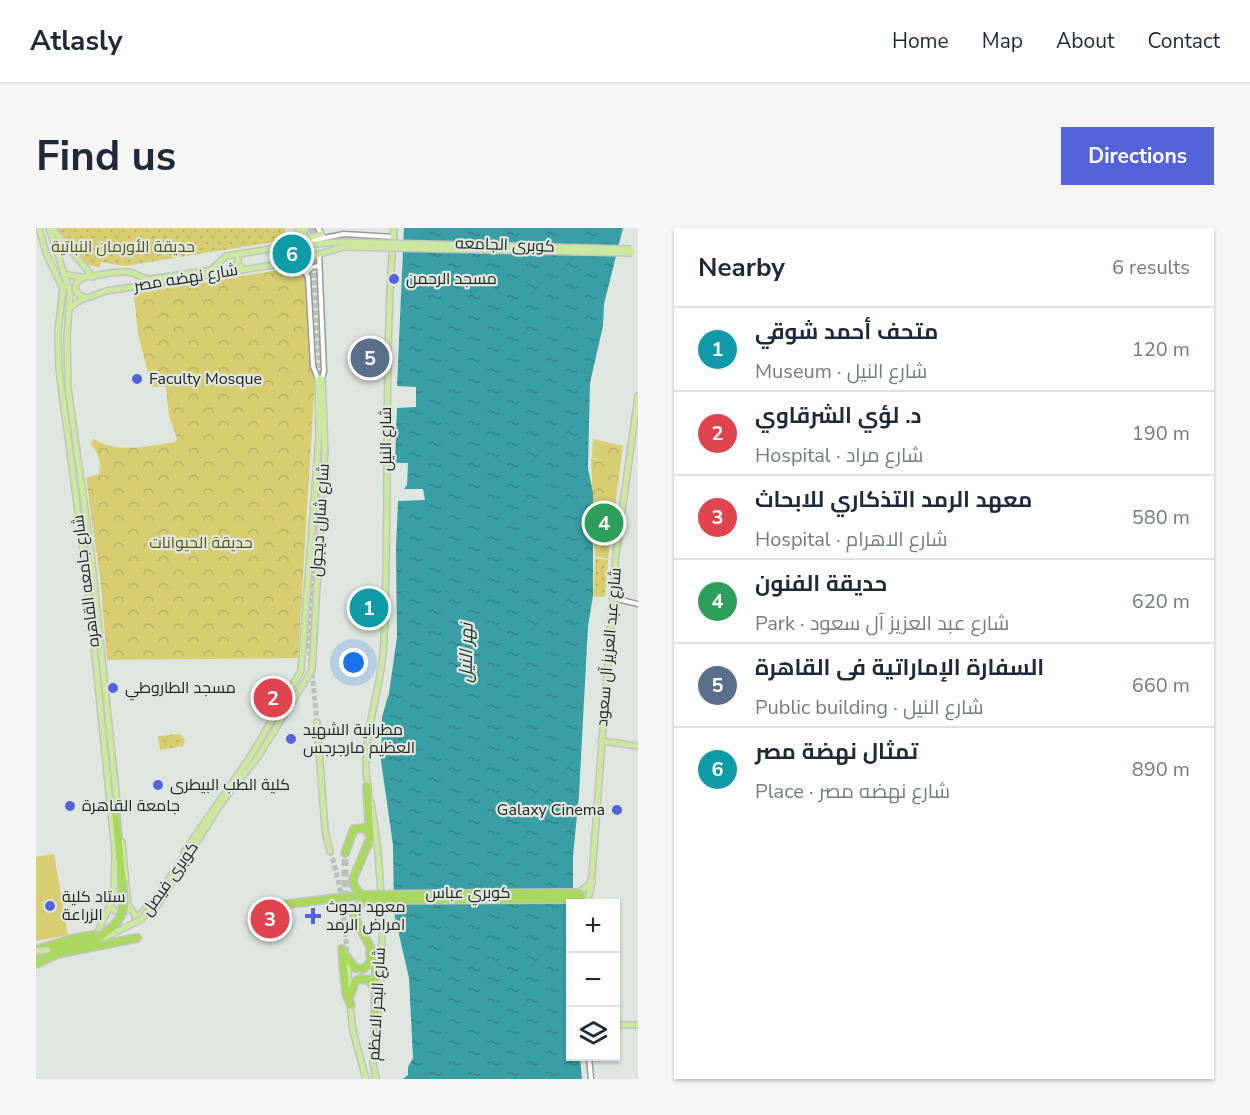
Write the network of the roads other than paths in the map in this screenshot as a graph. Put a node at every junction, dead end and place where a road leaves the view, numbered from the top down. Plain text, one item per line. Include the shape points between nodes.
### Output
1 (39, 228) edge
2 (50, 228) edge
3 (301, 228) edge
4 (306, 228) edge
5 (394, 228) edge
6 (321, 233) edge
7 (302, 235) junction
8 (394, 237) junction
9 (54, 243) junction
10 (342, 244) junction
11 (288, 246) junction
12 (44, 247) junction
13 (280, 247) junction
14 (635, 251) edge
15 (319, 253) junction
16 (240, 254) junction
17 (293, 262) junction
18 (319, 266) junction
19 (243, 269) junction
20 (306, 273) junction
21 (66, 274) junction
22 (114, 275) junction
23 (93, 277) junction
24 (83, 278) junction
25 (115, 289) junction
26 (86, 298) junction
27 (69, 309) junction
28 (320, 379) junction
29 (638, 396) edge
30 (72, 436) junction
31 (88, 553) junction
32 (613, 598) junction
33 (638, 604) edge
34 (304, 649) junction
35 (313, 650) junction
36 (299, 676) junction
37 (306, 681) junction
38 (317, 722) tunnel mouth
39 (367, 732) joint
40 (601, 741) junction
41 (638, 746) edge
42 (367, 786) junction
43 (117, 801) junction
44 (370, 835) junction
45 (202, 836) junction
46 (330, 851) tunnel mouth
47 (345, 853) tunnel mouth
48 (592, 880) junction
49 (363, 897) junction
50 (580, 898) edge
51 (149, 905) junction
52 (272, 906) dead end
53 (111, 907) junction
54 (129, 909) junction
55 (137, 918) junction
56 (360, 931) junction
57 (113, 932) joint
58 (100, 937) junction
59 (137, 938) dead end
60 (342, 949) tunnel mouth
61 (36, 951) edge
62 (347, 957) joint
63 (36, 964) edge
64 (375, 989) junction
65 (350, 996) junction
66 (351, 1005) junction
67 (620, 1025) edge
68 (638, 1025) edge
69 (375, 1035) junction
70 (589, 1061) edge
71 (366, 1079) edge
72 (376, 1079) edge
73 (591, 1079) edge

1 - 12 main road, شارع جامعه القاهره
2 - 9 main road, شارع جامعه القاهره
2 - 23 main road
3 - 13 main road
4 - 7 main road
5 - 8 main road, شارع النيل
6 - 7 main road via 309,238
6 - 8 street
6 - 11 street
7 - 11 main road
8 - 39 main road, شارع النيل via 386,370 384,650
9 - 12 main road
9 - 21 main road, شارع جامعه القاهره
10 - 11 main road, شارع نهضه مصر
10 - 14 main road, كوبرى الجامعه, bridge
10 - 15 main road, شارع نهضه مصر
11 - 13 main road, شارع نهضه مصر
12 - 30 main road, شارع جامعه القاهره via 63,289 58,348
13 - 16 main road, شارع نهضه مصر
15 - 17 main road, شارع نهضه مصر
15 - 18 street
16 - 19 main road via 237,263
16 - 22 main road, شارع نهضه مصر via 226,256 211,270 148,280 130,272
17 - 19 main road, شارع نهضه مصر
17 - 20 street
18 - 20 street
18 - 28 street via 324,372
19 - 25 main road, شارع نهضه مصر
20 - 28 street via 313,366
21 - 24 main road, شارع نهضه مصر
21 - 27 main road, شارع جامعه القاهره
22 - 23 main road, شارع نهضه مصر
22 - 25 main road
23 - 24 main road, شارع نهضه مصر
24 - 26 main road via 75,288
25 - 26 main road, شارع نهضه مصر
26 - 27 main road, شارع نهضه مصر
27 - 30 main road, شارع جامعه القاهره via 67,372
28 - 34 main road, شارع شارل ديجول
28 - 35 main road, شارع شارل ديجول via 325,451
29 - 32 main road, شارع عبد العزيز آل سعود
30 - 31 main road, شارع جامعه القاهره
31 - 43 main road, شارع جامعه القاهره
31 - 53 main road, شارع جامعه القاهره via 115,852 116,887
32 - 33 street
32 - 40 main road, شارع عبد العزيز آل سعود
34 - 35 main road
34 - 36 main road, شارع شارل ديجول
35 - 37 main road, شارع شارل ديجول via 314,662
36 - 37 main road
36 - 51 main road, شارع شارل ديجول via 250,757
37 - 45 main road
38 - 46 main road via 318,766
39 - 42 main road, شارع البحر الاعظم
40 - 41 main road
40 - 48 main road, شارع عبد العزيز آل سعود
42 - 44 highway
42 - 69 main road, شارع البحر الاعظم via 379,855 381,962
43 - 54 main road, شارع جامعه القاهره
43 - 58 highway, bridge via 124,909 120,920
44 - 47 highway via 365,828 354,829
44 - 49 highway via 353,882
45 - 51 main road via 157,906
45 - 58 main road, كوبرى فيصل, bridge via 191,846 142,919
48 - 50 main road, شارع عبد العزيز آل سعود
48 - 50 main road
49 - 50 highway, كوبري عباس, bridge
49 - 52 highway, كوبري عباس
49 - 56 highway via 354,913
51 - 55 main road
53 - 54 main road via 119,914
53 - 58 main road, شارع جامعه القاهره
54 - 55 main road
55 - 57 main road
56 - 62 highway via 371,962 359,969
56 - 64 highway via 376,958
57 - 58 highway
58 - 61 highway
58 - 61 highway, كوبرى فيصل, bridge
59 - 63 highway via 57,954
60 - 66 highway via 346,994
62 - 65 main road, شارع البحر الاعظم
64 - 65 highway via 369,980 359,979
64 - 69 highway
65 - 66 main road, شارع البحر الاعظم
66 - 71 main road, شارع البحر الاعظم via 353,1031
67 - 68 main road
69 - 72 main road, شارع البحر الاعظم
70 - 73 street

